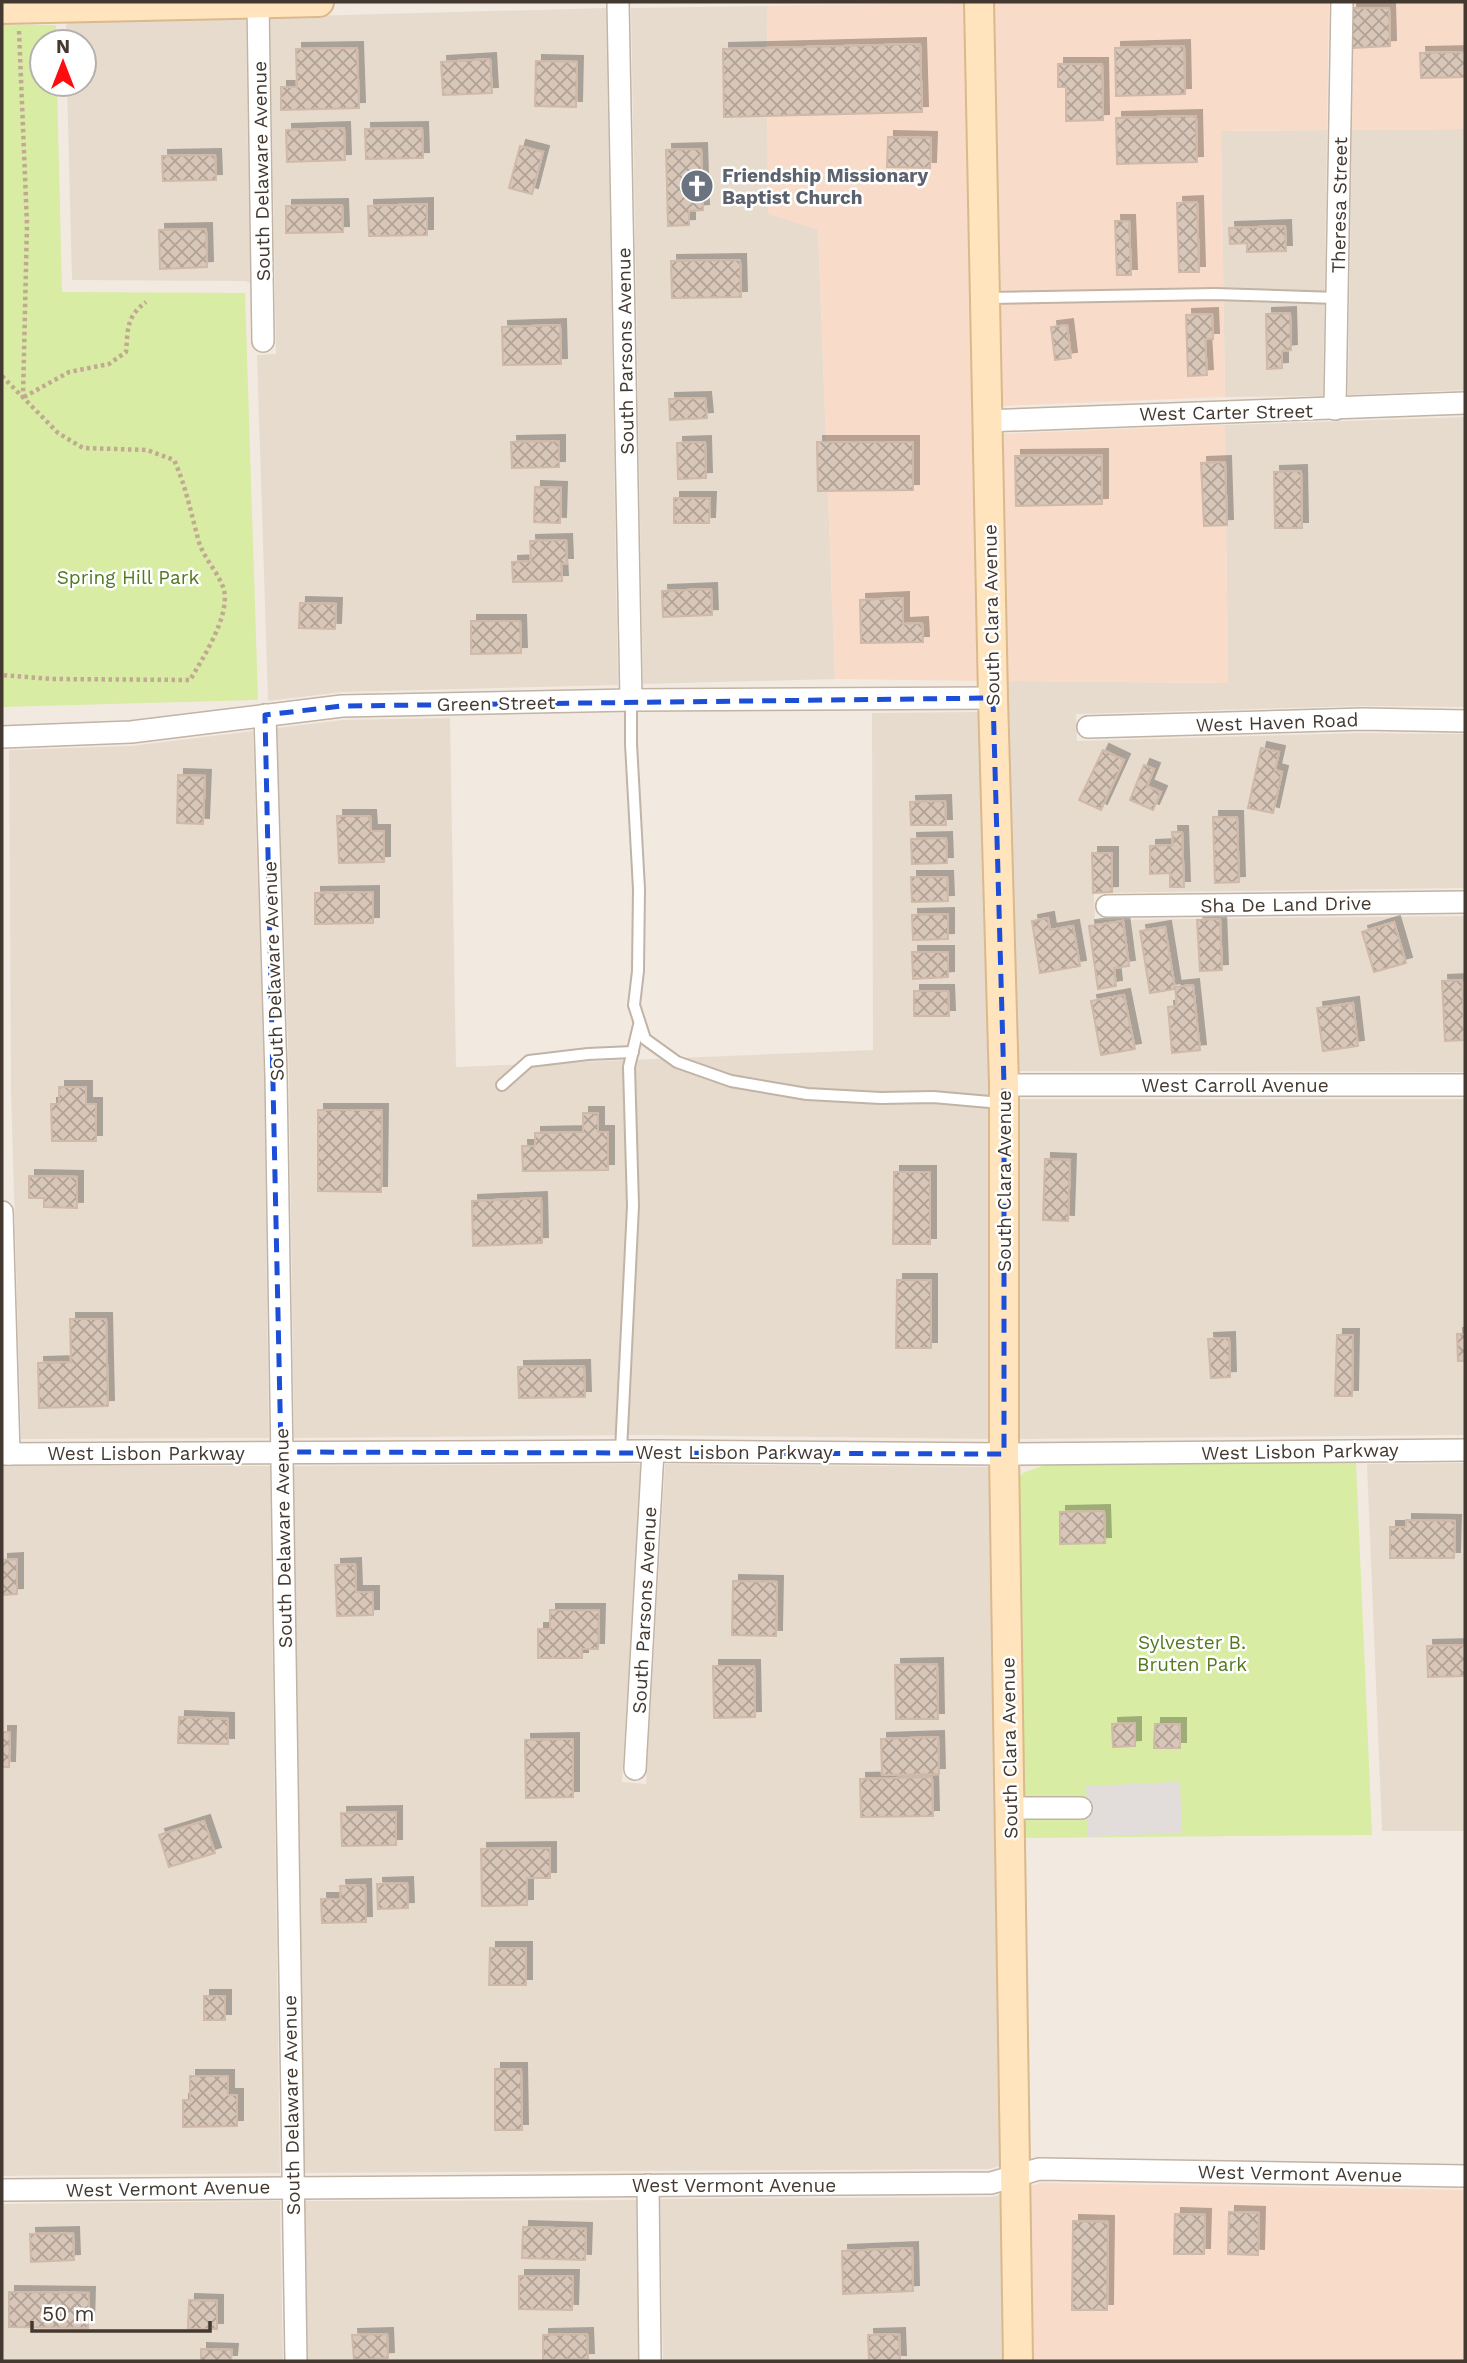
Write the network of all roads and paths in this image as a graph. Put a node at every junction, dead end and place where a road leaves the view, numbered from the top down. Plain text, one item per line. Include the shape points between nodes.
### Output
1 (319, 2) edge
2 (618, 2) edge
3 (979, 2) edge
4 (1342, 2) edge
5 (258, 3) edge
6 (10, 19) edge
7 (984, 298) junction
8 (1337, 298) junction
9 (146, 302) dead end
10 (263, 341) dead end
11 (2, 376) edge
12 (23, 398) junction
13 (1465, 403) edge
14 (1335, 409) junction
15 (986, 421) junction
16 (2, 674) edge
17 (993, 698) junction
18 (631, 700) junction
19 (265, 716) junction
20 (1465, 720) edge
21 (1088, 727) dead end
22 (2, 737) edge
23 (1465, 902) edge
24 (1107, 906) dead end
25 (640, 1023) junction
26 (633, 1052) junction
27 (502, 1084) dead end
28 (1465, 1086) edge
29 (1004, 1094) junction
30 (2, 1212) edge
31 (1465, 1450) edge
32 (621, 1451) junction
33 (653, 1451) junction
34 (281, 1452) junction
35 (5, 1454) edge
36 (1004, 1454) junction
37 (635, 1769) dead end
38 (1010, 1808) junction
39 (1081, 1808) dead end
40 (1015, 2176) junction
41 (1465, 2176) edge
42 (648, 2185) junction
43 (292, 2187) junction
44 (2, 2190) edge
45 (296, 2361) edge
46 (650, 2361) edge
47 (1018, 2361) edge

1 - 5 street
2 - 18 street, South Parsons Avenue
3 - 7 street, South Clara Avenue
4 - 8 street, Theresa Street
5 - 6 street
5 - 10 street, South Delaware Avenue
6 - 12 path via 27,224
7 - 8 lane
7 - 15 street, South Clara Avenue
8 - 14 street, Theresa Street
9 - 12 path via 128,323 126,352 109,364 69,372
11 - 12 path
12 - 16 path via 58,433 83,448 147,450 173,460 183,479 200,546 224,590 224,608 190,680
13 - 14 street, West Carter Street
14 - 15 street, West Carter Street
15 - 17 street, South Clara Avenue
17 - 18 street, Green Street
17 - 29 street, South Clara Avenue
18 - 19 street, Green Street via 342,706
18 - 25 lane via 639,889 634,1005
19 - 22 street, Green Street via 131,732
19 - 34 street, South Delaware Avenue
20 - 21 street, West Haven Road
23 - 24 street, Sha De Land Drive
25 - 26 lane
25 - 29 lane via 645,1039 677,1062 731,1081 807,1094 881,1098
26 - 27 lane via 529,1061
26 - 32 lane via 629,1068 633,1206
28 - 29 street, West Carroll Avenue
29 - 36 street, South Clara Avenue
30 - 35 street
31 - 36 street, West Lisbon Parkway
32 - 33 street, West Lisbon Parkway
32 - 34 street, West Lisbon Parkway
33 - 36 street, West Lisbon Parkway
33 - 37 street, South Parsons Avenue
34 - 35 street, West Lisbon Parkway
34 - 43 street, South Delaware Avenue
36 - 38 street, South Clara Avenue
38 - 39 street
38 - 40 street, South Clara Avenue
40 - 41 street, West Vermont Avenue via 1039,2169
40 - 42 street, West Vermont Avenue via 991,2183
40 - 47 street, South Clara Avenue
42 - 43 street, West Vermont Avenue
42 - 46 street
43 - 44 street, West Vermont Avenue
43 - 45 street, South Delaware Avenue

